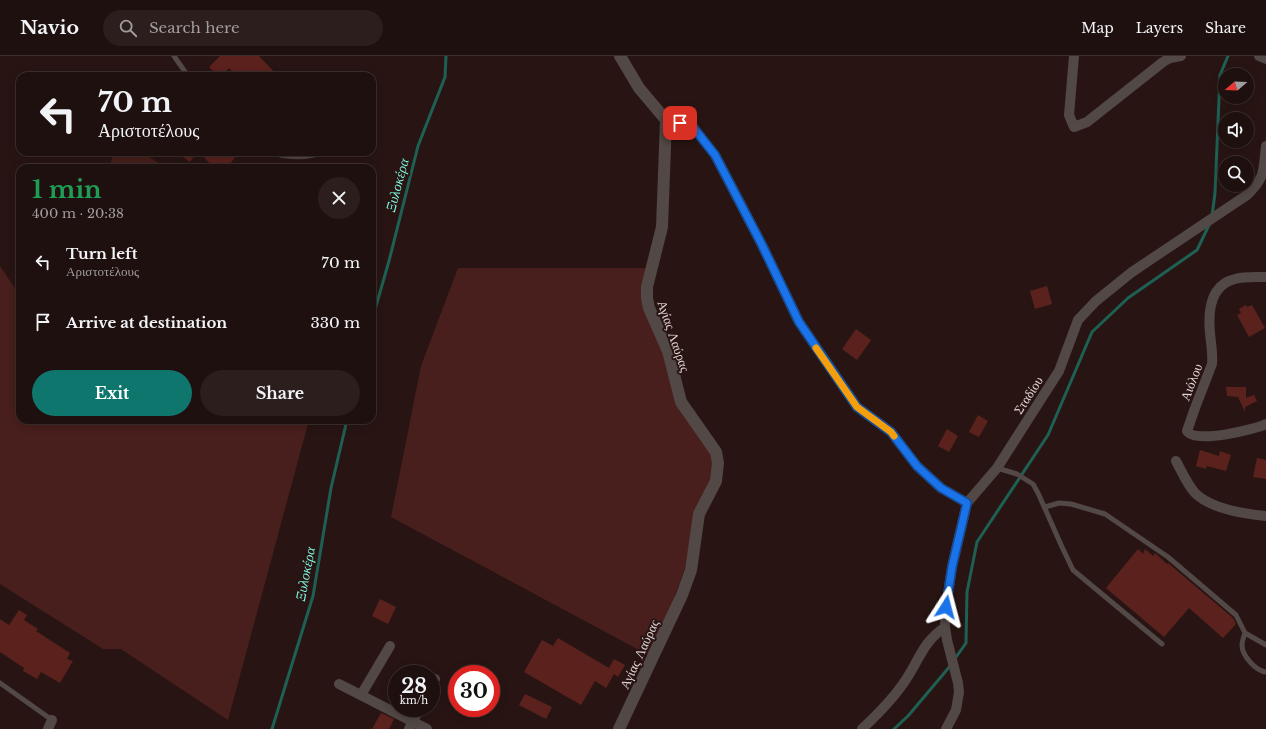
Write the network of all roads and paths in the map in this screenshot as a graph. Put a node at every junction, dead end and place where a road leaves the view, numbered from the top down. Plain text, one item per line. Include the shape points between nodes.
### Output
1 (174, 56) edge
2 (620, 56) edge
3 (1074, 56) edge
4 (1182, 56) edge
5 (1259, 56) edge
6 (1266, 59) edge
7 (185, 72) edge
8 (666, 120) junction
9 (1266, 146) edge
10 (286, 156) edge
11 (310, 156) edge
12 (1266, 277) edge
13 (1266, 424) edge
14 (1176, 461) dead end
15 (997, 468) junction
16 (967, 503) junction
17 (1045, 507) junction
18 (1266, 516) edge
19 (945, 627) junction
20 (1245, 633) junction
21 (1162, 644) dead end
22 (1266, 645) edge
23 (390, 646) dead end
24 (1266, 672) edge
25 (0, 683) edge
26 (340, 684) dead end
27 (361, 695) junction
28 (50, 725) edge
29 (411, 725) edge
30 (427, 729) edge
31 (619, 729) edge
32 (862, 729) edge
33 (946, 729) edge

1 - 7 lane
2 - 8 street via 639,88
3 - 4 street via 1069,114 1074,127 1087,122 1163,62
5 - 6 street
8 - 16 street via 693,127 715,155 799,322 857,407 891,432 917,466 941,488
8 - 31 street, Αγίας Λαύρας via 662,227 647,287 647,298 668,351 681,402 716,452 718,463 716,482 699,514 690,570 682,595
9 - 15 street, Σταδίου via 1263,170 1256,186 1132,272 1096,301 1078,320 1059,371
10 - 11 lane
12 - 13 street, Αιόλου via 1234,279 1222,285 1215,296 1209,312 1212,364 1187,431 1190,435 1201,436 1238,433
14 - 18 street via 1191,488 1202,498 1231,510
15 - 16 street, Σταδίου
15 - 17 lane via 1017,474 1033,484
16 - 19 street, Σταδίου via 952,567
17 - 20 lane via 1059,503 1071,504 1105,514 1168,557 1236,615
17 - 21 lane via 1073,570
19 - 32 street via 931,639 896,694
19 - 33 street, Σταδίου via 958,683 954,714
20 - 22 lane
20 - 24 lane via 1242,646 1247,658 1261,672
23 - 27 street
25 - 28 lane
26 - 27 street
27 - 29 street
29 - 30 street

